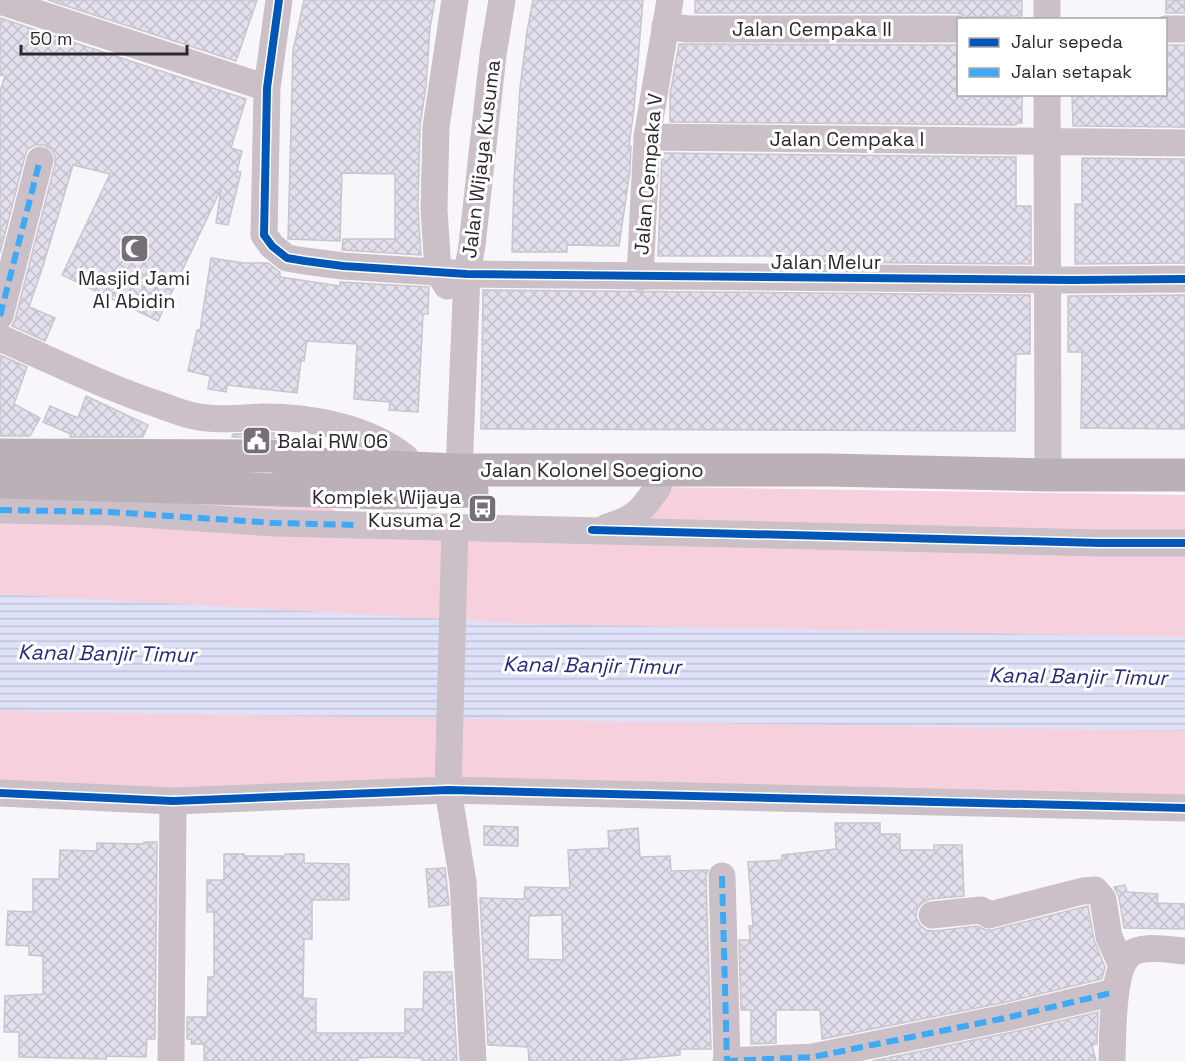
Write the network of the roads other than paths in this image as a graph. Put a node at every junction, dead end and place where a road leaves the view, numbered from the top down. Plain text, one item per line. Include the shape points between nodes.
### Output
1 (279, 0) edge
2 (455, 0) edge
3 (502, 0) edge
4 (670, 0) edge
5 (1047, 0) edge
6 (0, 1) edge
7 (1047, 18) edge
8 (665, 26) junction
9 (957, 29) edge
10 (1185, 29) edge
11 (1167, 30) edge
12 (267, 88) junction
13 (1047, 96) edge
14 (647, 137) junction
15 (1047, 141) junction
16 (1185, 143) edge
17 (40, 160) dead end
18 (438, 272) junction
19 (467, 274) junction
20 (640, 277) junction
21 (1185, 279) edge
22 (1047, 280) junction
23 (0, 316) edge
24 (464, 319) junction
25 (0, 338) edge
26 (0, 455) edge
27 (395, 467) junction
28 (459, 470) junction
29 (1048, 475) junction
30 (1185, 475) edge
31 (0, 482) edge
32 (658, 487) junction
33 (289, 491) junction
34 (1185, 495) edge
35 (0, 510) edge
36 (358, 525) junction
37 (592, 530) junction
38 (454, 537) junction
39 (1185, 543) edge
40 (448, 790) junction
41 (0, 793) edge
42 (173, 801) junction
43 (1185, 808) edge
44 (722, 876) dead end
45 (932, 915) dead end
46 (1185, 951) edge
47 (1122, 966) junction
48 (1115, 992) junction
49 (171, 1061) edge
50 (473, 1061) edge
51 (727, 1061) edge
52 (1112, 1061) edge

1 - 12 street, Jalan Melur
2 - 18 street, Jalan Wijaya Kusuma via 436,127 434,208
3 - 19 street, Jalan Wijaya Kusuma
4 - 8 street, Jalan Cempaka V
5 - 7 street
6 - 12 street
8 - 9 street, Jalan Cempaka II
8 - 14 street, Jalan Cempaka V
10 - 11 street
12 - 18 street, Jalan Melur via 264,235 272,246 287,258 305,261
13 - 15 street
14 - 15 street, Jalan Cempaka I
14 - 20 street, Jalan Cempaka V
15 - 16 street, Jalan Cempaka I
15 - 22 street
17 - 23 street
18 - 19 street, Jalan Melur
18 - 24 street, Jalan Wijaya Kusuma
19 - 20 street, Jalan Melur
19 - 24 street, Jalan Wijaya Kusuma
20 - 22 street, Jalan Melur
21 - 22 street, Jalan Melur
22 - 29 street
24 - 28 street, Jalan Wijaya Kusuma
25 - 27 street via 136,397 194,416 288,418 353,431 392,447 405,457 403,465
26 - 27 main road, Jalan Kolonel Soegiono via 272,456 310,464
27 - 28 main road, Jalan Kolonel Soegiono
28 - 29 main road, Jalan Kolonel Soegiono via 829,470
29 - 30 main road, Jalan Kolonel Soegiono
31 - 33 main road, Jalan Kolonel Soegiono
32 - 33 main road, Jalan Kolonel Soegiono via 384,493
32 - 34 main road, Jalan Kolonel Soegiono
32 - 37 street via 640,512 622,523
33 - 36 street via 329,507
35 - 36 street
36 - 38 street
37 - 38 street
37 - 39 street
38 - 40 street
40 - 42 street
40 - 43 street
40 - 50 street via 463,882
41 - 42 street
42 - 49 street
44 - 51 street
45 - 47 street via 981,910 990,915 1095,890 1103,899 1108,937
46 - 47 street via 1145,949 1130,954
47 - 48 street
48 - 51 street via 813,1057
48 - 52 street

